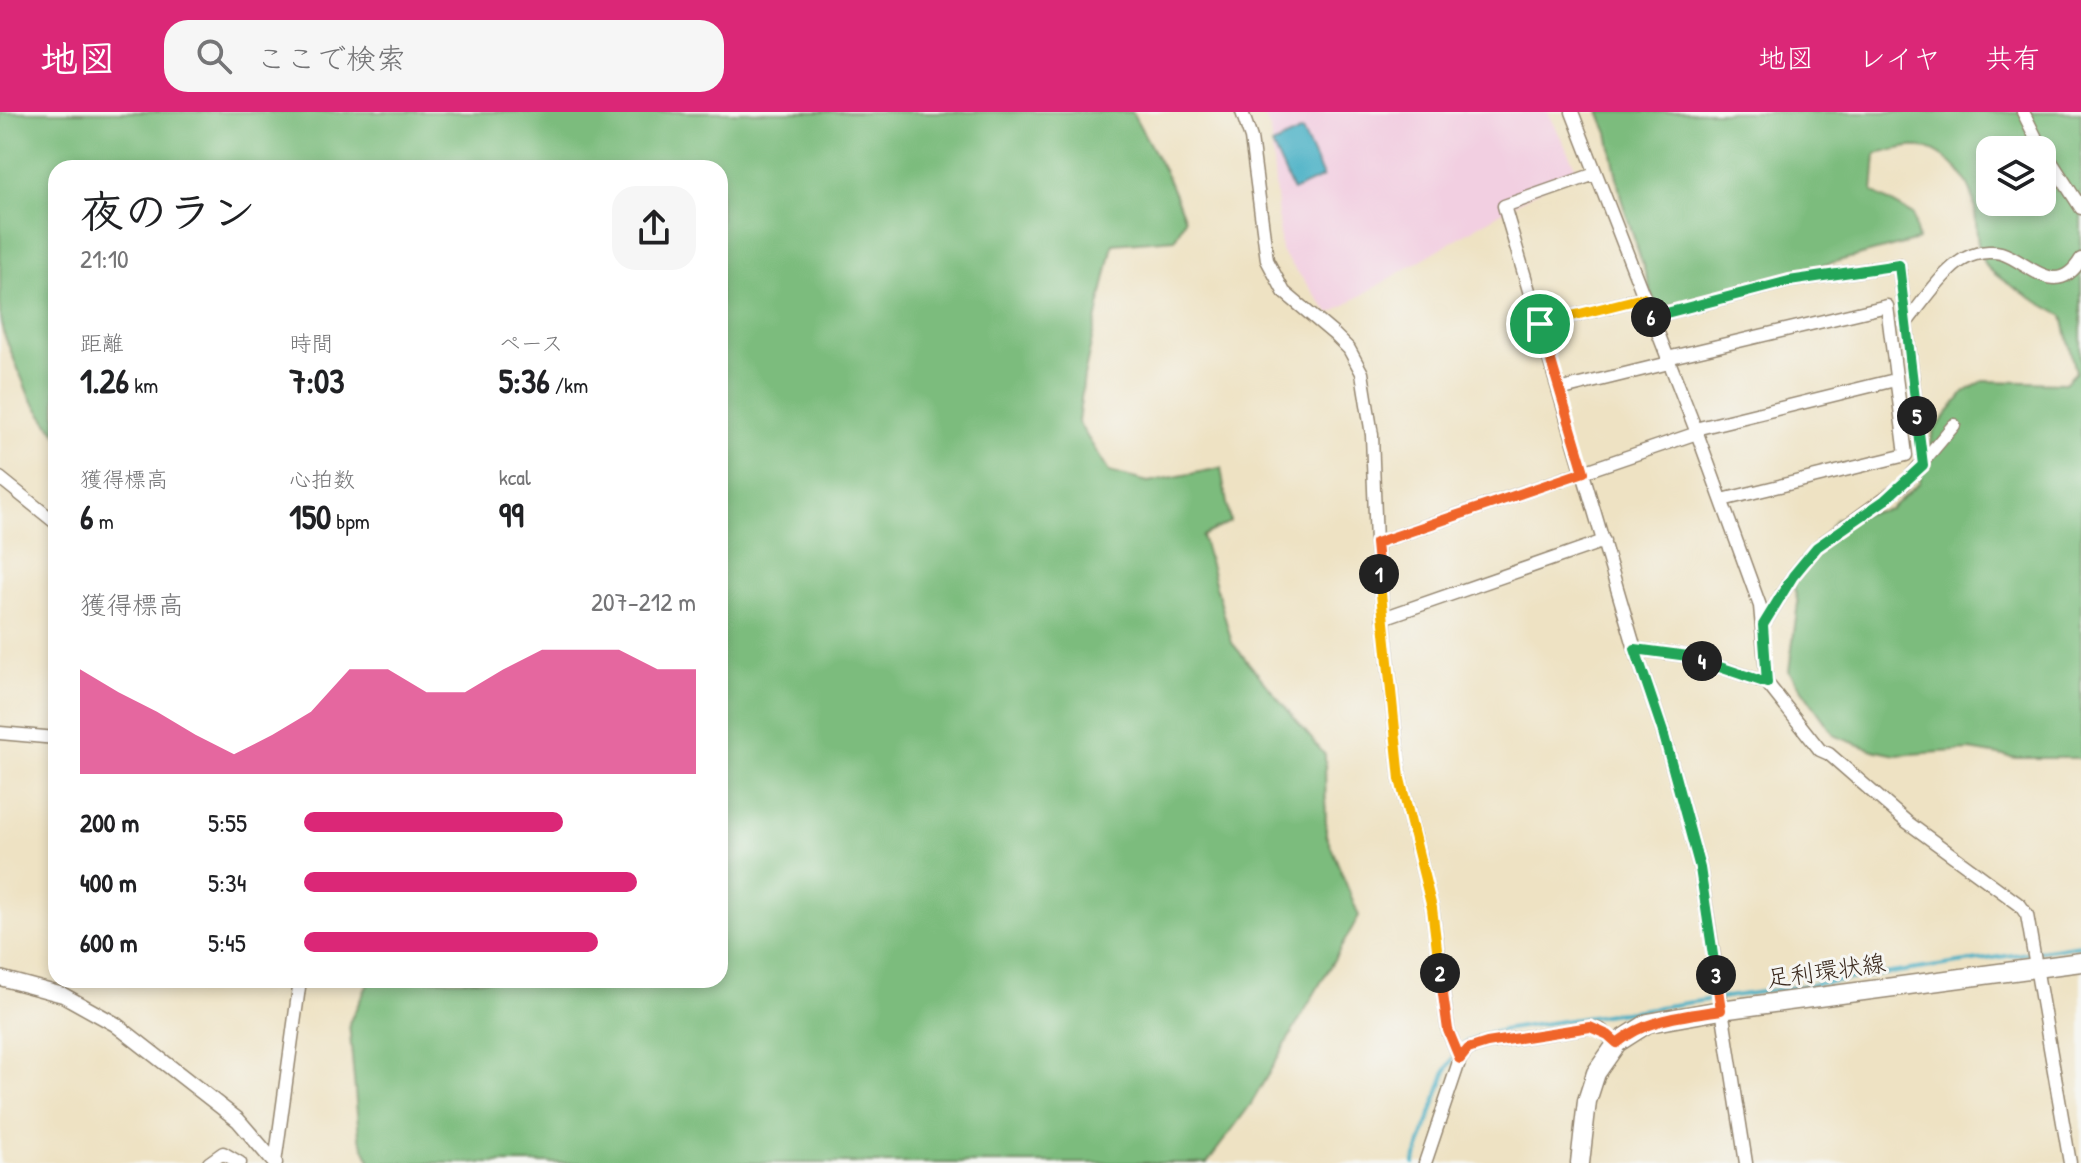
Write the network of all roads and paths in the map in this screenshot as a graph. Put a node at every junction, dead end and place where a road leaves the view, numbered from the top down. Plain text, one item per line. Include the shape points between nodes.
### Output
1 (1242, 112) edge
2 (1572, 112) edge
3 (2023, 112) edge
4 (1595, 174) junction
5 (2081, 208) edge
6 (2081, 259) edge
7 (1643, 298) junction
8 (1651, 317) junction
9 (1540, 324) junction
10 (1905, 324) junction
11 (1668, 360) junction
12 (1895, 380) junction
13 (1559, 390) junction
14 (1954, 425) dead end
15 (1696, 431) junction
16 (1923, 465) junction
17 (1584, 472) junction
18 (0, 478) edge
19 (1722, 500) junction
20 (48, 517) edge
21 (1604, 541) junction
22 (1376, 543) junction
23 (1383, 618) junction
24 (1763, 625) junction
25 (1635, 649) junction
26 (1767, 683) junction
27 (0, 733) edge
28 (48, 737) edge
29 (2081, 962) edge
30 (2034, 967) junction
31 (0, 978) edge
32 (299, 988) edge
33 (1721, 1010) junction
34 (1617, 1043) junction
35 (1460, 1059) junction
36 (209, 1163) edge
37 (240, 1163) edge
38 (275, 1163) edge
39 (1425, 1163) edge
40 (1580, 1163) edge
41 (1746, 1163) edge
42 (2070, 1163) edge

1 - 22 street via 1251,138 1267,260 1284,292 1349,349 1362,373 1372,435
2 - 4 street
3 - 5 street
4 - 7 street
4 - 9 street via 1504,206
6 - 10 street via 2074,270 2055,278 2035,274 1997,251 1974,254 1955,264
7 - 8 street
7 - 9 street
8 - 10 street via 1789,281 1899,265
8 - 11 street
9 - 13 street
10 - 16 street
11 - 12 street via 1887,306
11 - 13 street
11 - 15 street
12 - 15 street
12 - 19 street via 1906,455
13 - 17 street
14 - 16 street
15 - 17 street
15 - 19 street
16 - 24 street via 1885,500 1817,547
17 - 21 street
17 - 22 street
18 - 20 street
19 - 24 street
21 - 23 street
21 - 25 street
22 - 23 street
23 - 35 street via 1400,779 1432,908 1448,1030
24 - 26 street
25 - 26 street via 1688,656
25 - 33 street via 1700,868
26 - 30 street via 1820,750 2020,905 2027,915
27 - 28 street
29 - 30 main road, 足利環状線
30 - 33 main road, 足利環状線
30 - 42 street
31 - 38 street via 63,995 115,1024 238,1120
32 - 38 street
33 - 34 main road, 足利環状線 via 1658,1020
33 - 41 street
34 - 35 street via 1590,1027 1487,1043 1468,1049
34 - 40 main road, 足利環状線 via 1602,1060 1590,1088
35 - 39 street
36 - 37 street via 223,1153

